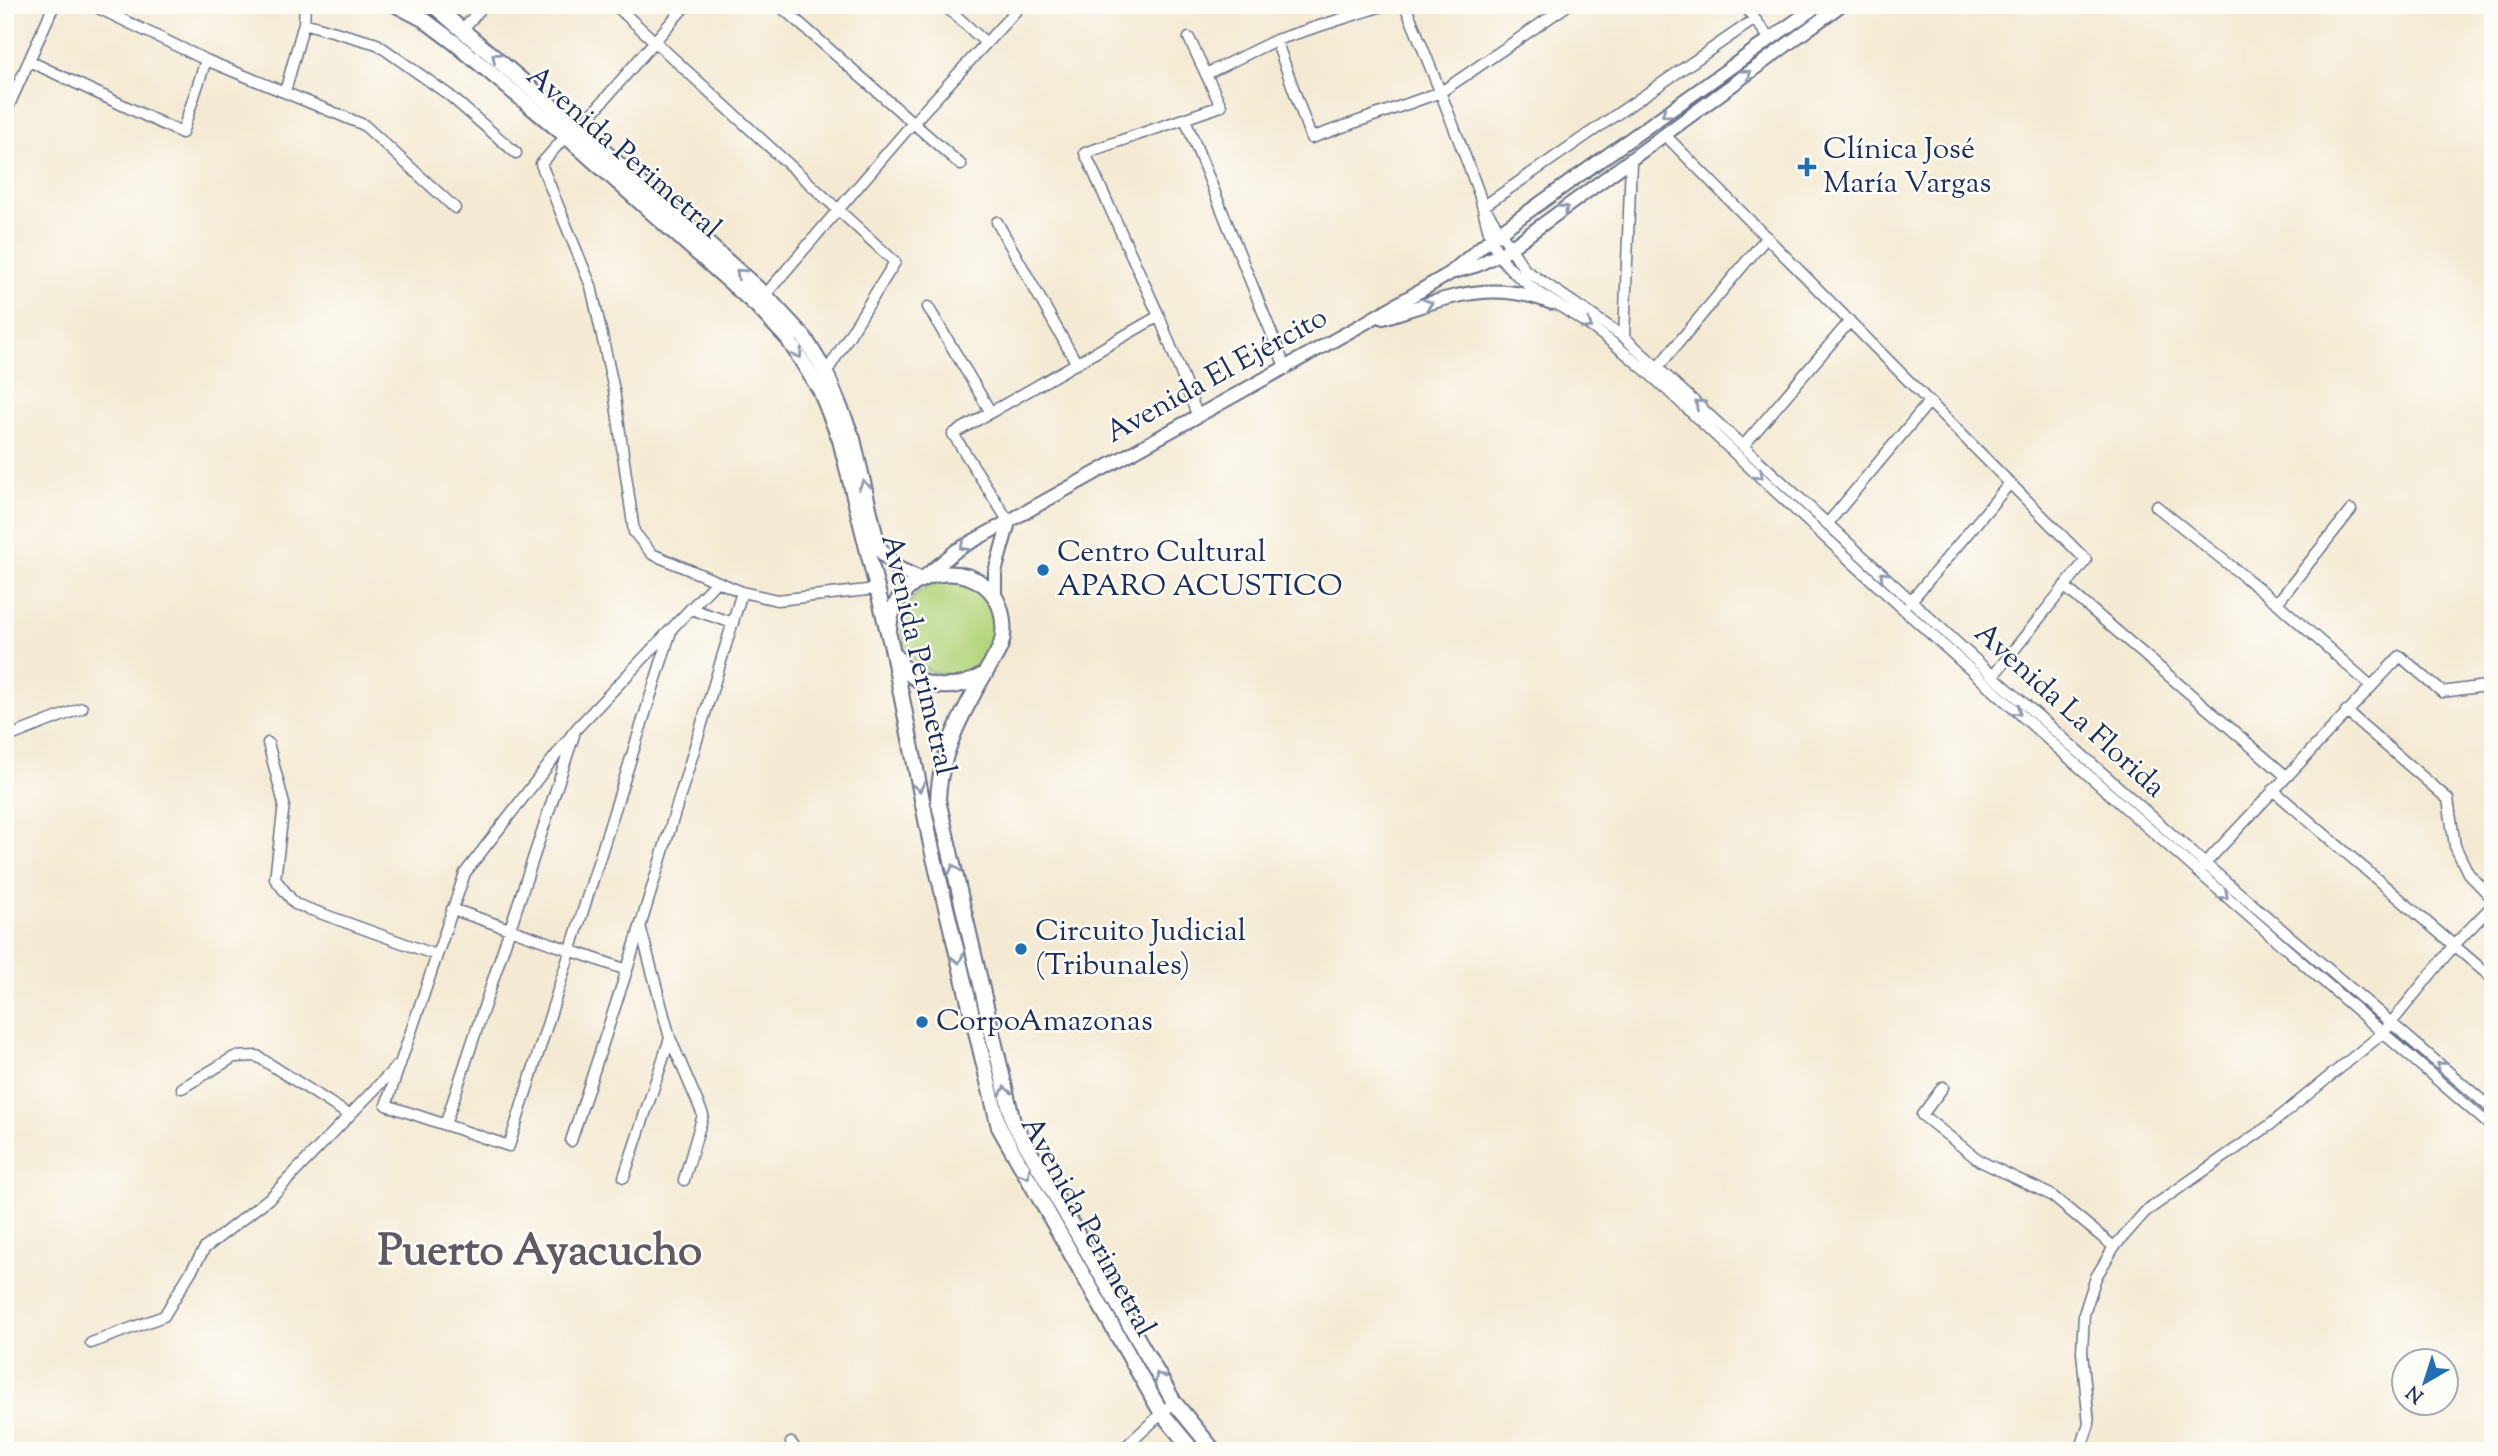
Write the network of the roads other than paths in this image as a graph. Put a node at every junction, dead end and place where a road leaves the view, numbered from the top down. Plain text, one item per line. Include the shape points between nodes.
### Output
1 (54, 5) edge
2 (92, 5) edge
3 (305, 5) edge
4 (396, 5) edge
5 (433, 5) edge
6 (484, 5) edge
7 (615, 5) edge
8 (686, 5) edge
9 (779, 5) edge
10 (944, 5) edge
11 (1021, 5) edge
12 (1385, 5) edge
13 (1405, 5) edge
14 (1568, 5) edge
15 (1744, 5) edge
16 (1818, 5) edge
17 (1841, 5) edge
18 (423, 12) edge
19 (1755, 19) junction
20 (304, 23) junction
21 (463, 29) junction
22 (1189, 38) dead end
23 (1770, 39) junction
24 (1276, 40) junction
25 (655, 41) junction
26 (985, 42) junction
27 (206, 60) junction
28 (29, 61) junction
29 (1206, 74) junction
30 (285, 92) junction
31 (1441, 92) junction
32 (5, 114) edge
33 (1185, 119) junction
34 (911, 125) junction
35 (572, 132) junction
36 (1666, 136) junction
37 (516, 153) dead end
38 (1631, 162) junction
39 (961, 165) dead end
40 (1484, 206) junction
41 (455, 208) dead end
42 (839, 210) junction
43 (997, 222) dead end
44 (1495, 236) junction
45 (1767, 237) junction
46 (1504, 252) junction
47 (1449, 274) junction
48 (765, 295) junction
49 (1552, 303) junction
50 (928, 307) dead end
51 (1159, 316) junction
52 (1850, 321) junction
53 (1363, 324) junction
54 (1624, 337) junction
55 (1077, 364) junction
56 (1658, 367) junction
57 (1286, 369) junction
58 (826, 373) junction
59 (1929, 402) junction
60 (990, 411) junction
61 (1198, 417) junction
62 (1744, 445) junction
63 (2010, 483) junction
64 (2156, 506) dead end
65 (2351, 510) dead end
66 (1009, 522) junction
67 (1828, 523) junction
68 (922, 578) junction
69 (716, 582) junction
70 (2064, 586) junction
71 (876, 589) junction
72 (742, 592) junction
73 (996, 599) junction
74 (1910, 602) junction
75 (2277, 603) junction
76 (691, 609) junction
77 (733, 623) junction
78 (671, 631) junction
79 (892, 648) junction
80 (985, 674) junction
81 (1993, 676) junction
82 (2493, 685) edge
83 (2371, 686) junction
84 (82, 708) dead end
85 (2346, 710) junction
86 (577, 727) junction
87 (5, 738) edge
88 (268, 743) dead end
89 (2286, 776) junction
90 (2273, 790) junction
91 (2200, 868) junction
92 (2493, 899) edge
93 (2493, 905) edge
94 (452, 909) junction
95 (640, 926) junction
96 (510, 929) junction
97 (2455, 944) junction
98 (570, 951) junction
99 (436, 955) junction
100 (627, 970) junction
101 (2493, 979) edge
102 (2389, 1023) junction
103 (2383, 1033) junction
104 (670, 1038) junction
105 (399, 1064) junction
106 (1943, 1087) dead end
107 (182, 1088) dead end
108 (2493, 1110) edge
109 (349, 1115) junction
110 (444, 1125) junction
111 (2493, 1128) edge
112 (571, 1141) dead end
113 (624, 1177) dead end
114 (684, 1180) dead end
115 (2114, 1247) junction
116 (91, 1343) dead end
117 (1174, 1402) junction
118 (1161, 1412) junction
119 (1121, 1451) edge
120 (1193, 1451) edge
121 (1214, 1451) edge
122 (2080, 1451) edge

1 - 28 street
2 - 27 street
3 - 20 street
4 - 18 main road, Avenida Perimetral
5 - 21 main road, Avenida Perimetral
6 - 21 street
7 - 25 street
8 - 25 street
9 - 34 street
10 - 26 street
11 - 26 street
12 - 24 street
13 - 31 street
14 - 31 street
15 - 19 street
16 - 23 street, Avenida El Ejército
36 -> 17 street, Avenida El Ejército
18 - 35 main road, Avenida Perimetral
19 - 23 street
19 - 40 street
20 - 30 street
20 - 37 street via 377,44 449,95
35 -> 21 main road, Avenida Perimetral
22 - 29 street
23 -> 44 street, Avenida El Ejército
24 - 29 street
24 - 31 street via 1311,138
25 - 35 street
25 - 42 street
26 - 34 street
27 - 28 street via 182,133
27 - 30 street
28 - 32 street
29 - 33 street via 1221,106
30 - 41 street via 364,125
31 - 40 street
33 - 51 street via 1084,153
33 - 57 street
34 - 39 street
34 - 42 street
48 -> 35 main road, Avenida Perimetral
35 - 69 street via 541,164 591,286 614,390 634,532 652,554
35 -> 71 main road, Avenida Perimetral via 788,339 820,390 840,440
36 - 38 street, Avenida El Ejército
36 - 45 street
46 -> 38 street, Avenida El Ejército
38 - 54 street
40 - 44 street
42 - 48 street
42 - 58 street via 895,262
43 - 55 street
44 - 46 street
44 - 47 street, Avenida El Ejército
45 - 52 street
45 - 56 street
46 - 47 street, Avenida El Ejército
46 - 49 street via 1526,285
46 - 54 street, Avenida La Florida via 1537,281
47 - 53 street, Avenida El Ejército
48 - 58 main road, Avenida Perimetral via 804,337
53 -> 49 street via 1471,292 1516,291
49 -> 91 street via 1586,322 1654,377 1903,608
50 - 60 street
51 - 55 street
51 - 61 street
52 - 59 street
52 - 62 street
53 - 57 street, Avenida El Ejército
54 - 56 street, Avenida La Florida
55 - 60 street
62 -> 56 street, Avenida La Florida
57 - 61 street, Avenida El Ejército
68 -> 58 main road, Avenida Perimetral via 898,569 878,547 853,439
59 - 63 street
59 - 67 street
60 - 66 street via 953,434
61 - 66 street, Avenida El Ejército
62 - 67 street, Avenida La Florida
63 - 70 street via 2086,560
63 - 74 street
64 - 75 street
65 - 75 street
66 -> 68 street, Avenida El Ejército via 957,550
66 - 73 street via 995,572
74 -> 67 street, Avenida La Florida
68 - 73 main road via 944,572 964,575 982,584
68 - 79 main road via 904,591 893,608
69 - 72 street
69 - 76 street
70 - 81 street
70 - 89 street
71 - 72 street via 777,600
71 - 79 main road, Avenida Perimetral
72 - 77 street
73 - 80 main road via 1004,639
74 - 81 street, Avenida La Florida
75 - 83 street
76 - 77 street
76 - 78 street
77 - 95 street
78 - 86 street
78 - 98 street
79 - 80 main road via 908,671 932,685 950,688
79 -> 118 main road, Avenida Perimetral via 931,845 999,1127
117 -> 80 main road, Avenida Perimetral via 1013,1122 939,800 942,762
81 - 91 street, Avenida La Florida
82 - 83 street via 2442,692 2400,656
83 - 85 street
84 - 87 street
85 - 89 street
85 - 92 street via 2448,799 2455,846 2468,873
86 - 94 street via 465,873
86 - 96 street
88 - 99 street via 284,804 275,879 285,893 295,904
89 - 90 street
90 - 91 street
90 - 97 street
91 - 102 street, Avenida La Florida
91 -> 103 street
93 - 97 street
94 - 96 street
94 - 99 street
95 - 100 street
95 - 104 street
96 - 98 street
96 - 110 street
97 - 101 street
97 - 102 street
98 - 100 street
98 - 110 street via 509,1146
99 - 105 street
100 - 112 street
102 - 103 street
108 -> 102 street, Avenida La Florida
103 - 111 street
103 - 115 street via 2270,1125 2145,1212
104 - 113 street
104 - 114 street via 704,1115
105 - 109 street
105 - 110 street via 386,1105
106 - 115 street via 1922,1115 1980,1161 2051,1195
107 - 109 street via 234,1057 257,1056
109 - 116 street via 272,1196 205,1248 164,1316
115 - 122 street via 2096,1277 2084,1314 2082,1352 2089,1424
117 - 118 street
117 - 121 main road, Avenida Perimetral
118 - 119 street
118 - 120 main road, Avenida Perimetral

